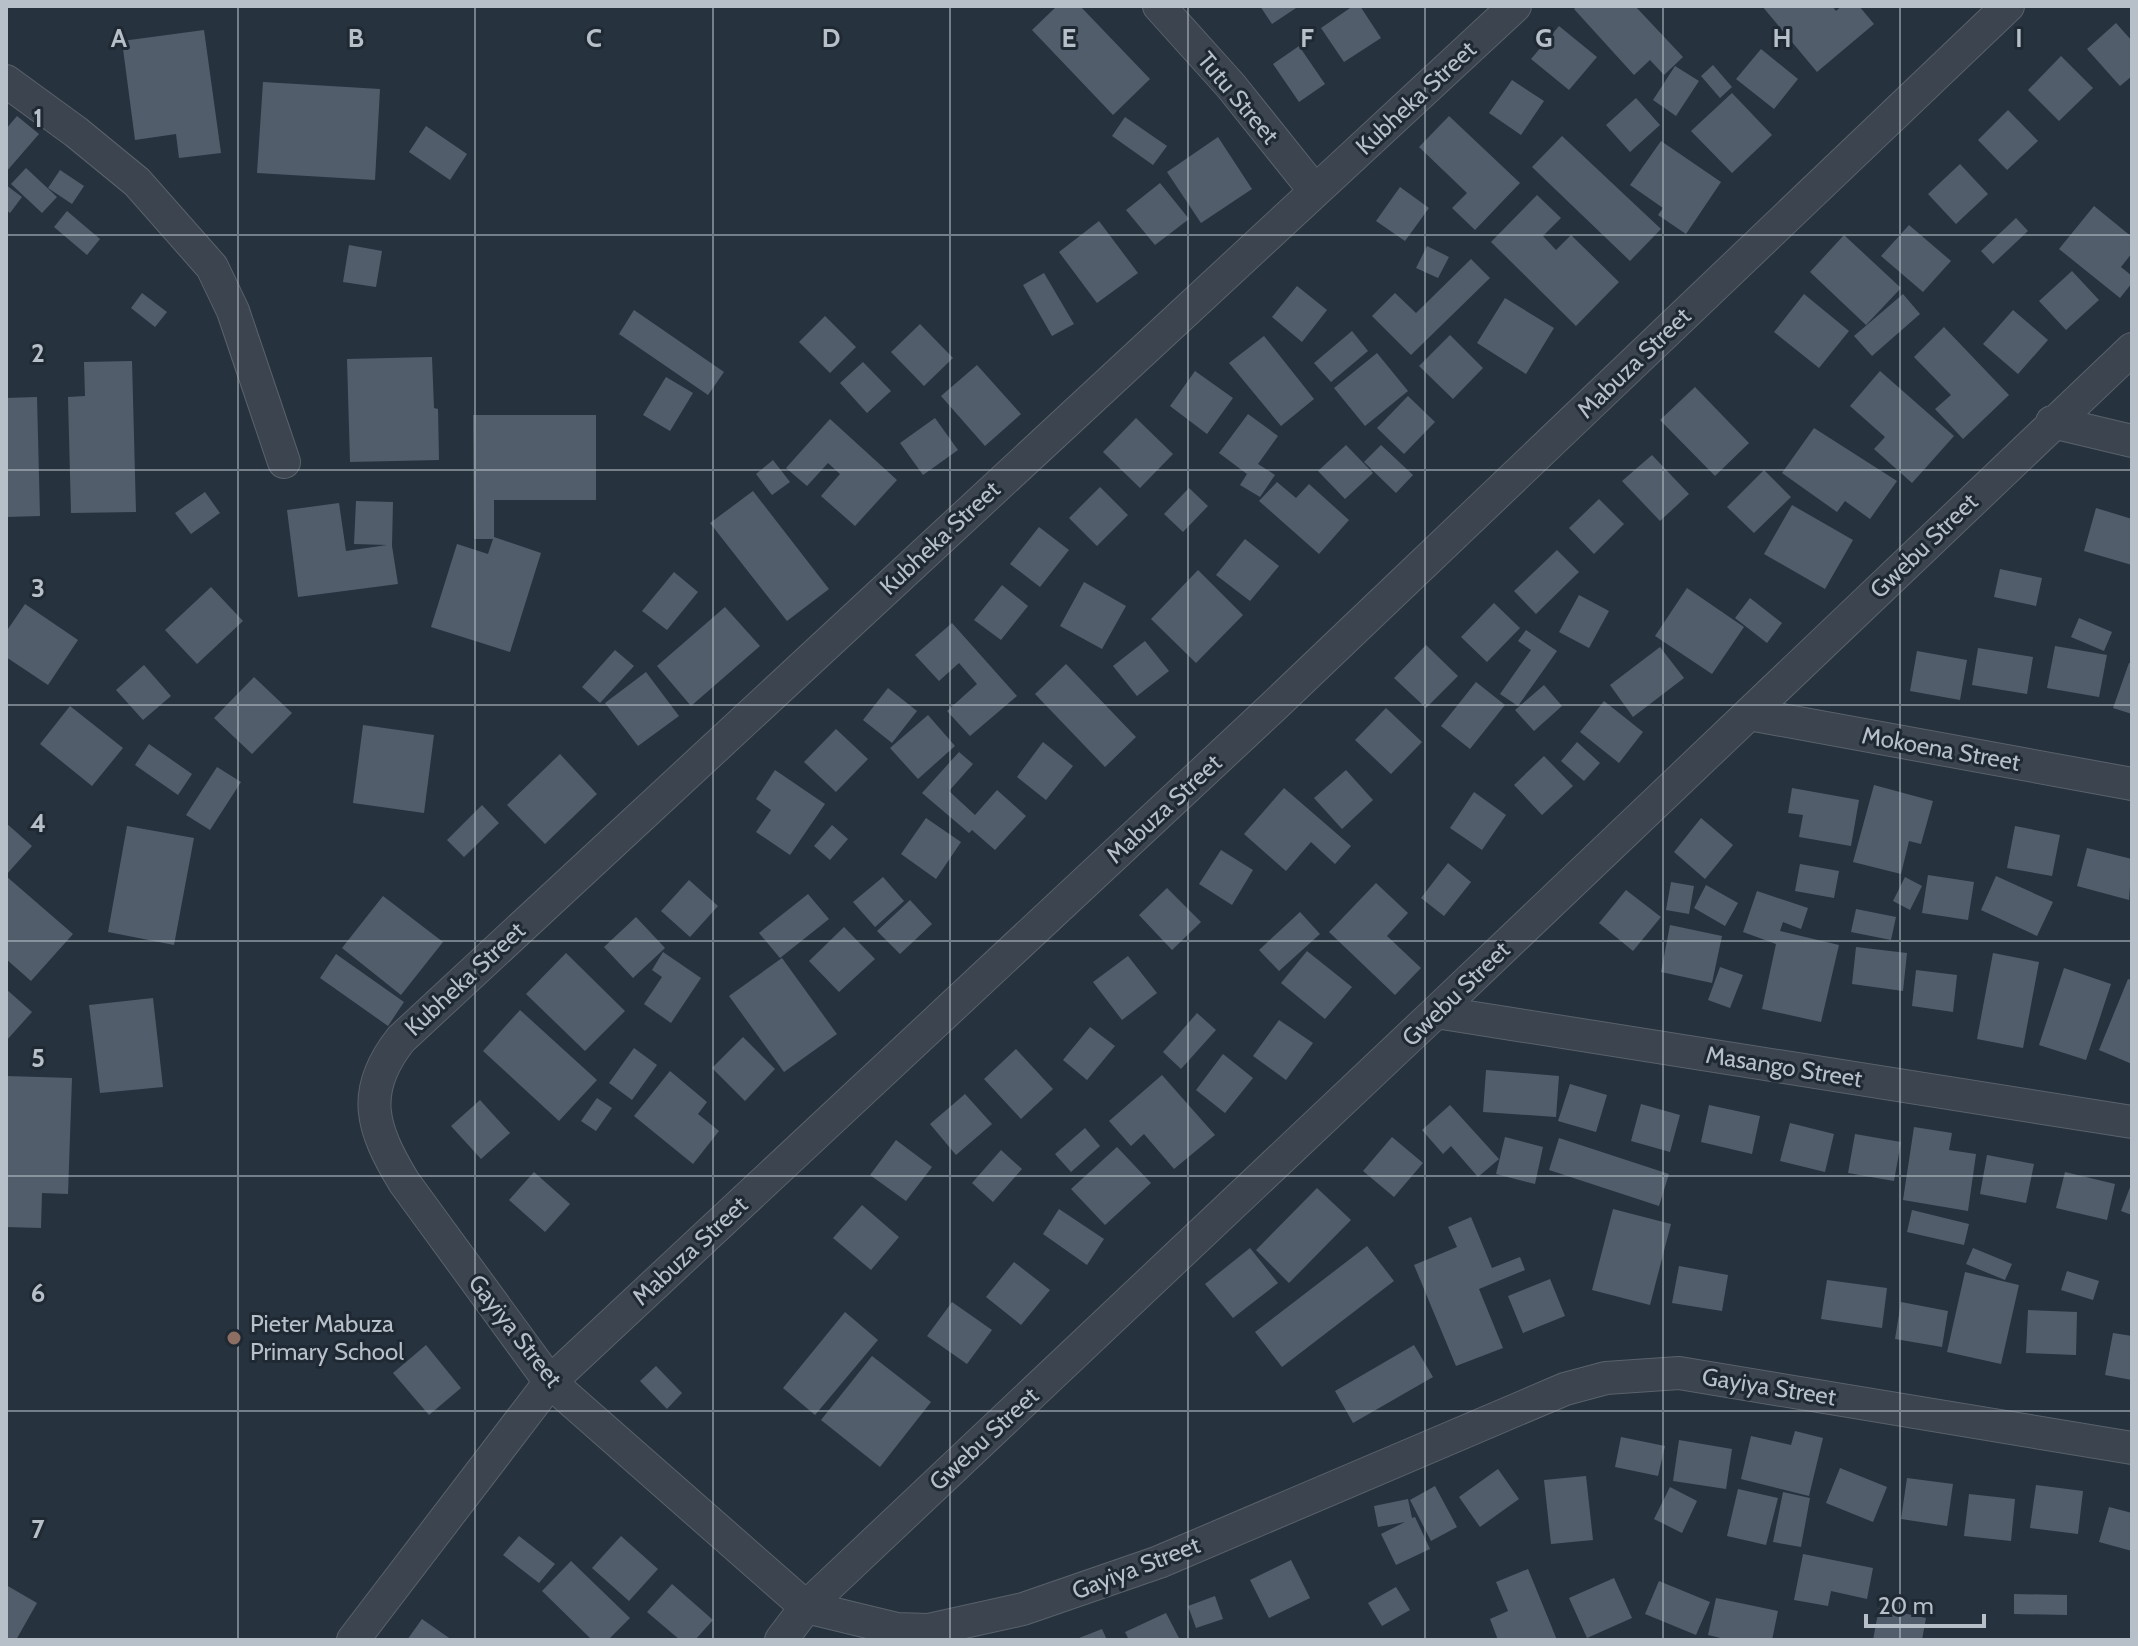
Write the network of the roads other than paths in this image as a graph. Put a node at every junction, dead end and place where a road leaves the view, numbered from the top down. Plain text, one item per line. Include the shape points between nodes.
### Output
1 (1159, 6) edge
2 (1515, 6) edge
3 (2008, 6) edge
4 (6, 81) edge
5 (1315, 191) junction
6 (2132, 349) edge
7 (2052, 422) junction
8 (2132, 441) edge
9 (284, 462) dead end
10 (1749, 714) junction
11 (2132, 784) edge
12 (1436, 1012) junction
13 (377, 1079) joint
14 (2132, 1122) edge
15 (550, 1382) junction
16 (2132, 1448) edge
17 (806, 1607) junction
18 (353, 1640) edge
19 (781, 1640) edge

1 - 5 street, Tutu Street
2 - 5 street, Kubheka Street
3 - 15 street, Mabuza Street via 1273,707
4 - 9 street via 137,182 212,267 233,311
5 - 13 street, Kubheka Street via 439,1002 401,1039
6 - 7 street, Gwebu Street
7 - 8 street
7 - 10 street, Gwebu Street
10 - 11 street, Mokoena Street
10 - 12 street, Gwebu Street
12 - 14 street, Masango Street
12 - 17 street, Gwebu Street
13 - 15 street, Gayiya Street via 374,1112 388,1155
15 - 17 street, Gayiya Street
15 - 18 street, Mabuza Street
16 - 17 street, Gayiya Street via 1679,1373 1631,1375 1565,1389 1159,1562 1023,1609 928,1630 897,1629
17 - 19 street, Gwebu Street

